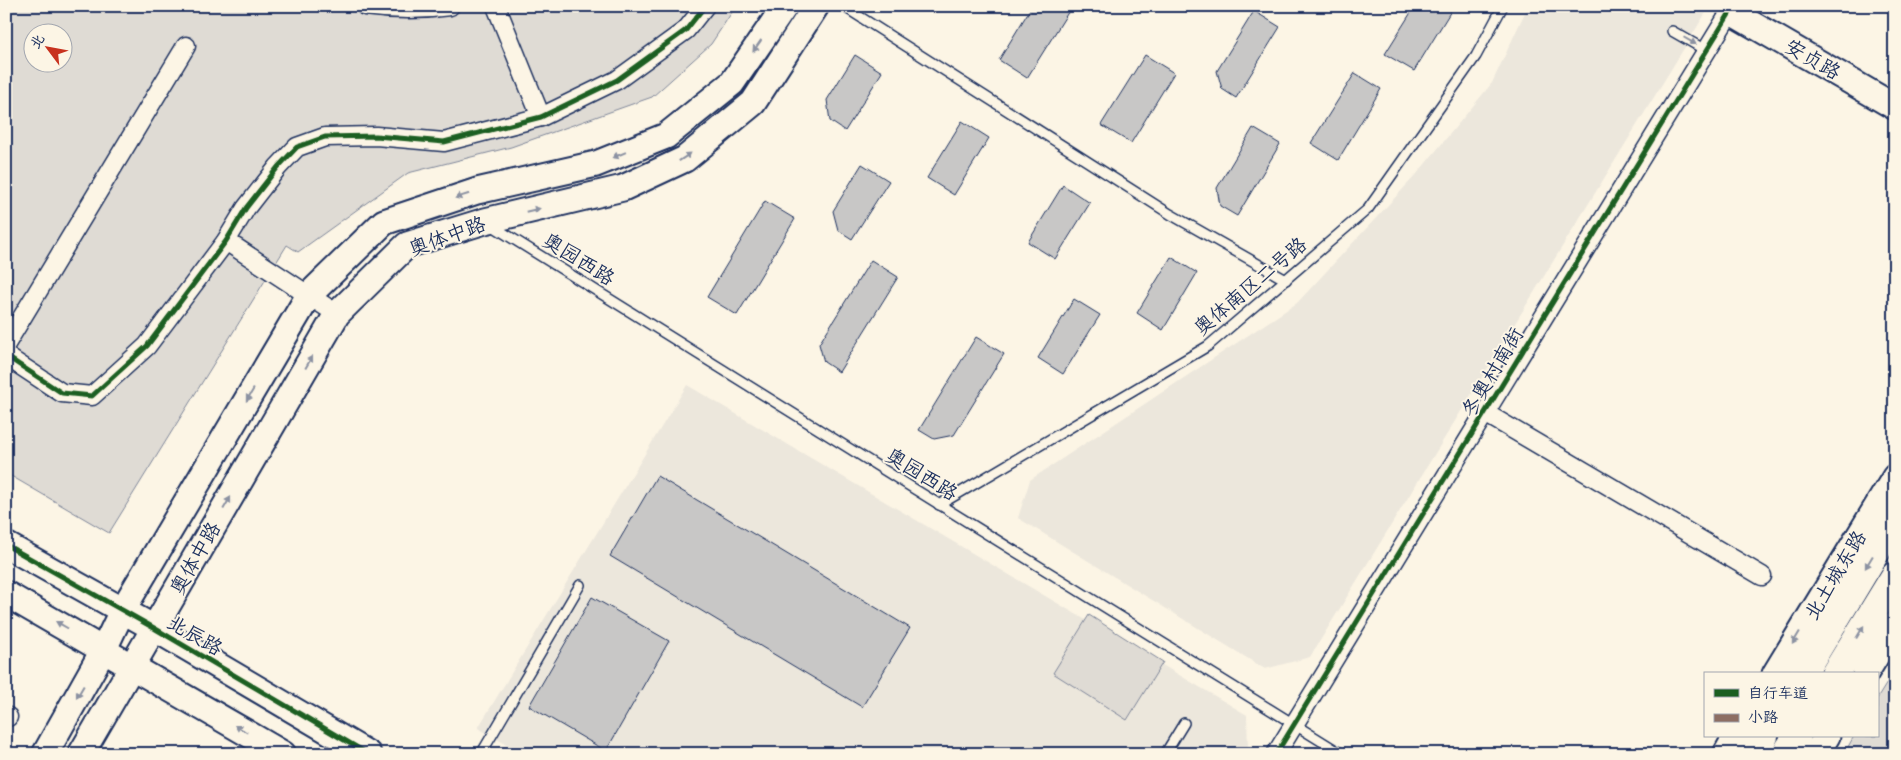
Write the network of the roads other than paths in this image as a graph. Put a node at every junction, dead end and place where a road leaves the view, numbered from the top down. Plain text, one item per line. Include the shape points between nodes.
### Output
1 (365, 6) edge
2 (450, 6) edge
3 (496, 6) edge
4 (705, 6) edge
5 (785, 6) edge
6 (816, 6) edge
7 (844, 6) edge
8 (1503, 6) edge
9 (1732, 9) edge
10 (1672, 31) dead end
11 (186, 46) dead end
12 (1707, 51) junction
13 (1895, 107) edge
14 (541, 117) junction
15 (485, 221) junction
16 (226, 241) junction
17 (1286, 280) junction
18 (309, 295) junction
19 (337, 314) junction
20 (6, 344) edge
21 (6, 356) edge
22 (1485, 413) junction
23 (1895, 477) edge
24 (939, 505) junction
25 (1895, 520) edge
26 (6, 545) edge
27 (1762, 576) dead end
28 (1895, 576) edge
29 (580, 585) dead end
30 (6, 594) edge
31 (122, 611) junction
32 (1895, 625) edge
33 (154, 628) junction
34 (104, 650) junction
35 (132, 666) junction
36 (1775, 672) edge
37 (1803, 672) edge
38 (1836, 672) edge
39 (1866, 672) edge
40 (1184, 723) dead end
41 (1294, 724) junction
42 (1735, 738) edge
43 (1763, 738) edge
44 (1796, 738) edge
45 (1826, 738) edge
46 (45, 754) edge
47 (81, 754) edge
48 (283, 754) edge
49 (368, 754) edge
50 (481, 754) edge
51 (1165, 754) edge
52 (1276, 754) edge
53 (1342, 754) edge
54 (1726, 754) edge
55 (1753, 754) edge
56 (1786, 754) edge
57 (1816, 754) edge

1 - 2 street via 398,10
3 - 14 street
4 - 14 street via 686,30 618,80
5 -> 18 main road, 奥体中路 via 732,83 666,136 596,164 477,190 384,222
15 -> 6 main road, 奥体中路 via 623,188 685,159 753,103
7 - 17 lane via 1170,214
8 - 17 lane, 奥体南区二号路 via 1476,56 1368,209
9 - 12 street, 冬奥村南街
9 - 13 main road, 安贞路
10 -> 12 lane
11 - 20 street
12 - 22 street, 冬奥村南街
14 - 16 street via 444,142 376,136 325,137 297,147 246,208
15 - 19 main road, 奥体中路 via 407,246
15 - 24 lane, 奥园西路
16 - 18 street
16 - 21 street via 147,346 92,396 62,393
17 - 24 lane, 奥体南区二号路 via 1208,346
18 - 19 street
18 -> 31 main road, 奥体中路
33 -> 19 main road, 奥体中路
22 - 27 street
22 - 41 street, 冬奥村南街
23 -> 36 main road, 北土城东路
24 - 41 lane, 奥园西路
25 -> 37 main road, 北土城东路
26 - 31 main road, 北辰路
38 -> 28 main road
29 - 50 lane
34 -> 30 main road
31 - 33 main road, 北辰路
31 - 34 main road, 奥体中路
32 - 39 main road
33 - 35 main road, 奥体中路
33 - 49 main road, 北辰路
34 - 35 main road
34 -> 46 main road, 奥体中路
35 - 47 main road, 奥体中路
48 -> 35 main road
40 - 51 lane
41 - 52 street, 冬奥村南街
41 - 53 lane, 奥园西路
42 - 54 main road
43 - 55 main road
44 - 56 main road
45 - 57 main road

